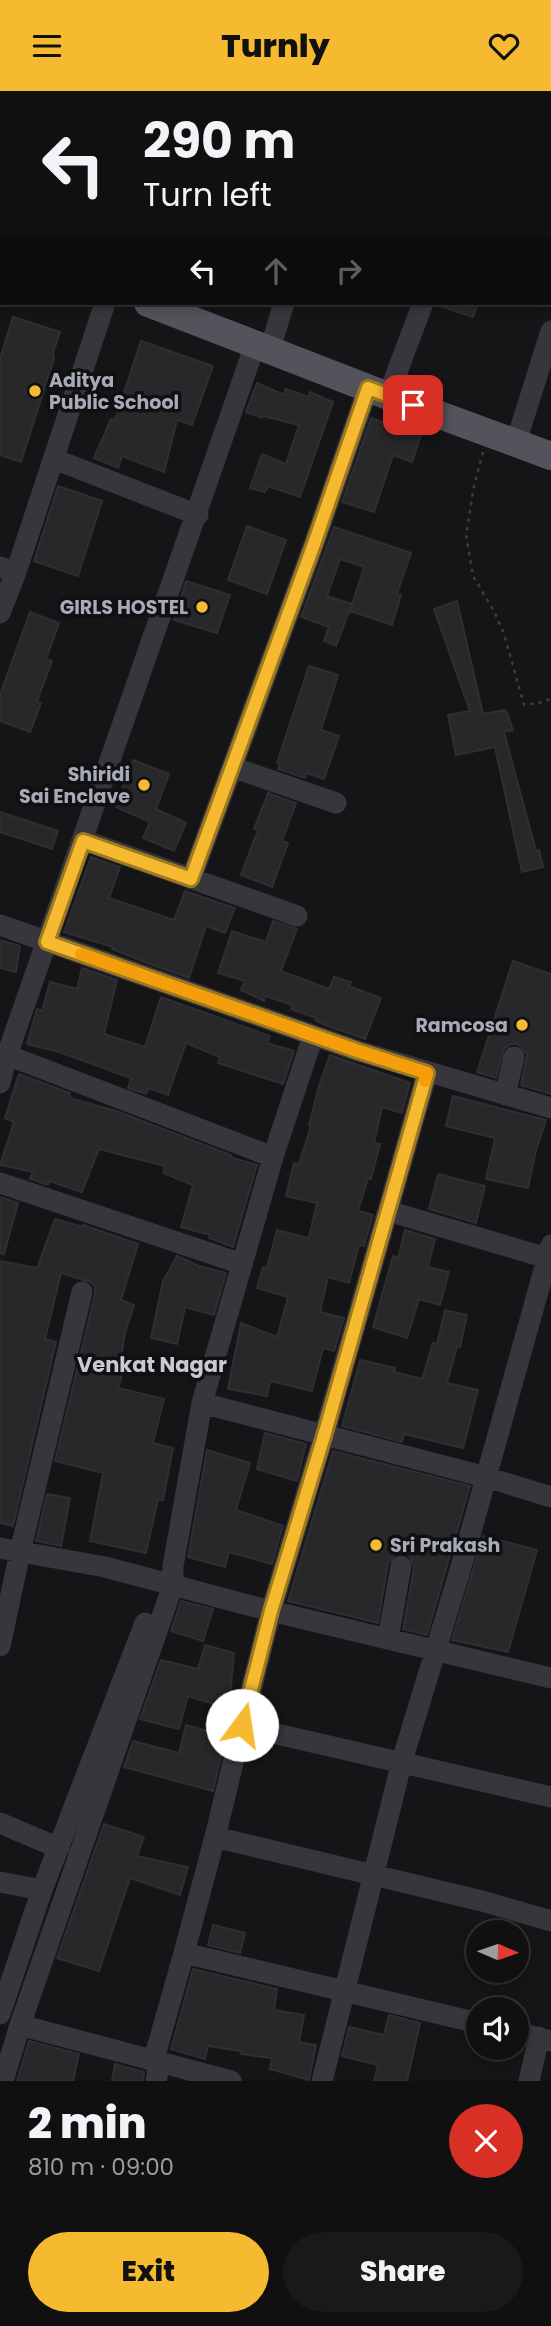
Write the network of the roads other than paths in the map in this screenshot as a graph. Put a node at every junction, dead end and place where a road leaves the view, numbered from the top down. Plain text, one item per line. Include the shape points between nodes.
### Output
1 (104, 305) edge
2 (153, 305) edge
3 (284, 305) edge
4 (422, 305) edge
5 (551, 331) edge
6 (263, 347) junction
7 (378, 392) junction
8 (516, 442) junction
9 (551, 456) edge
10 (54, 459) junction
11 (198, 515) junction
12 (8, 569) edge
13 (0, 613) edge
14 (232, 767) junction
15 (336, 803) dead end
16 (83, 841) junction
17 (191, 879) junction
18 (297, 916) dead end
19 (0, 925) edge
20 (47, 942) junction
21 (313, 1036) junction
22 (7, 1055) junction
23 (514, 1057) dead end
24 (427, 1073) junction
25 (0, 1083) edge
26 (505, 1095) junction
27 (551, 1108) edge
28 (273, 1157) junction
29 (0, 1183) edge
30 (388, 1211) junction
31 (549, 1252) edge
32 (242, 1264) junction
33 (82, 1292) dead end
34 (543, 1306) edge
35 (202, 1403) junction
36 (324, 1436) junction
37 (486, 1477) junction
38 (551, 1497) edge
39 (10, 1550) edge
40 (401, 1566) dead end
41 (169, 1578) junction
42 (271, 1611) junction
43 (388, 1639) junction
44 (0, 1646) edge
45 (435, 1650) junction
46 (551, 1678) edge
47 (242, 1725) junction
48 (402, 1761) junction
49 (551, 1797) edge
50 (84, 1811) junction
51 (0, 1823) edge
52 (215, 1837) junction
53 (59, 1848) junction
54 (373, 1875) junction
55 (0, 1882) edge
56 (42, 1890) junction
57 (551, 1921) edge
58 (184, 1953) junction
59 (345, 1991) junction
60 (0, 2014) edge
61 (466, 2020) edge
62 (20, 2025) junction
63 (545, 2039) edge
64 (154, 2059) junction
65 (4, 2081) edge
66 (156, 2081) edge
67 (232, 2081) edge
68 (322, 2081) edge
69 (529, 2081) edge

1 - 10 street
2 - 6 main road
3 - 6 street
4 - 7 street
5 - 8 street
6 - 7 main road
6 - 11 street
7 - 8 main road
7 - 14 street via 314,544
8 - 9 main road
10 - 11 street
10 - 12 street
11 - 16 street
12 - 13 street
14 - 15 street
14 - 17 street
16 - 17 street
16 - 20 street
17 - 18 street
19 - 20 street
20 - 21 street
20 - 22 street
21 - 24 street
21 - 28 street
22 - 25 street
22 - 28 street
23 - 26 street
24 - 26 street
24 - 30 street
26 - 27 street
28 - 32 street
29 - 32 street
30 - 31 street
30 - 36 street
31 - 34 street
32 - 35 street
33 - 39 street
34 - 37 street
35 - 36 street
35 - 41 street
36 - 37 street
36 - 42 street
37 - 38 street
37 - 45 street
39 - 41 street
39 - 44 street
40 - 43 street
41 - 42 street
41 - 50 street
42 - 43 street
42 - 47 street
43 - 45 street
45 - 46 street
45 - 48 street
47 - 48 street
47 - 52 street
48 - 49 street
48 - 54 street
50 - 53 street
50 - 62 street
51 - 53 street
52 - 54 street
52 - 58 street
53 - 56 street
54 - 57 street
54 - 59 street
55 - 56 street
56 - 60 street
58 - 59 street
58 - 64 street
59 - 61 street
59 - 68 street
62 - 64 street
62 - 65 street
63 - 69 street
64 - 66 street
64 - 67 street

